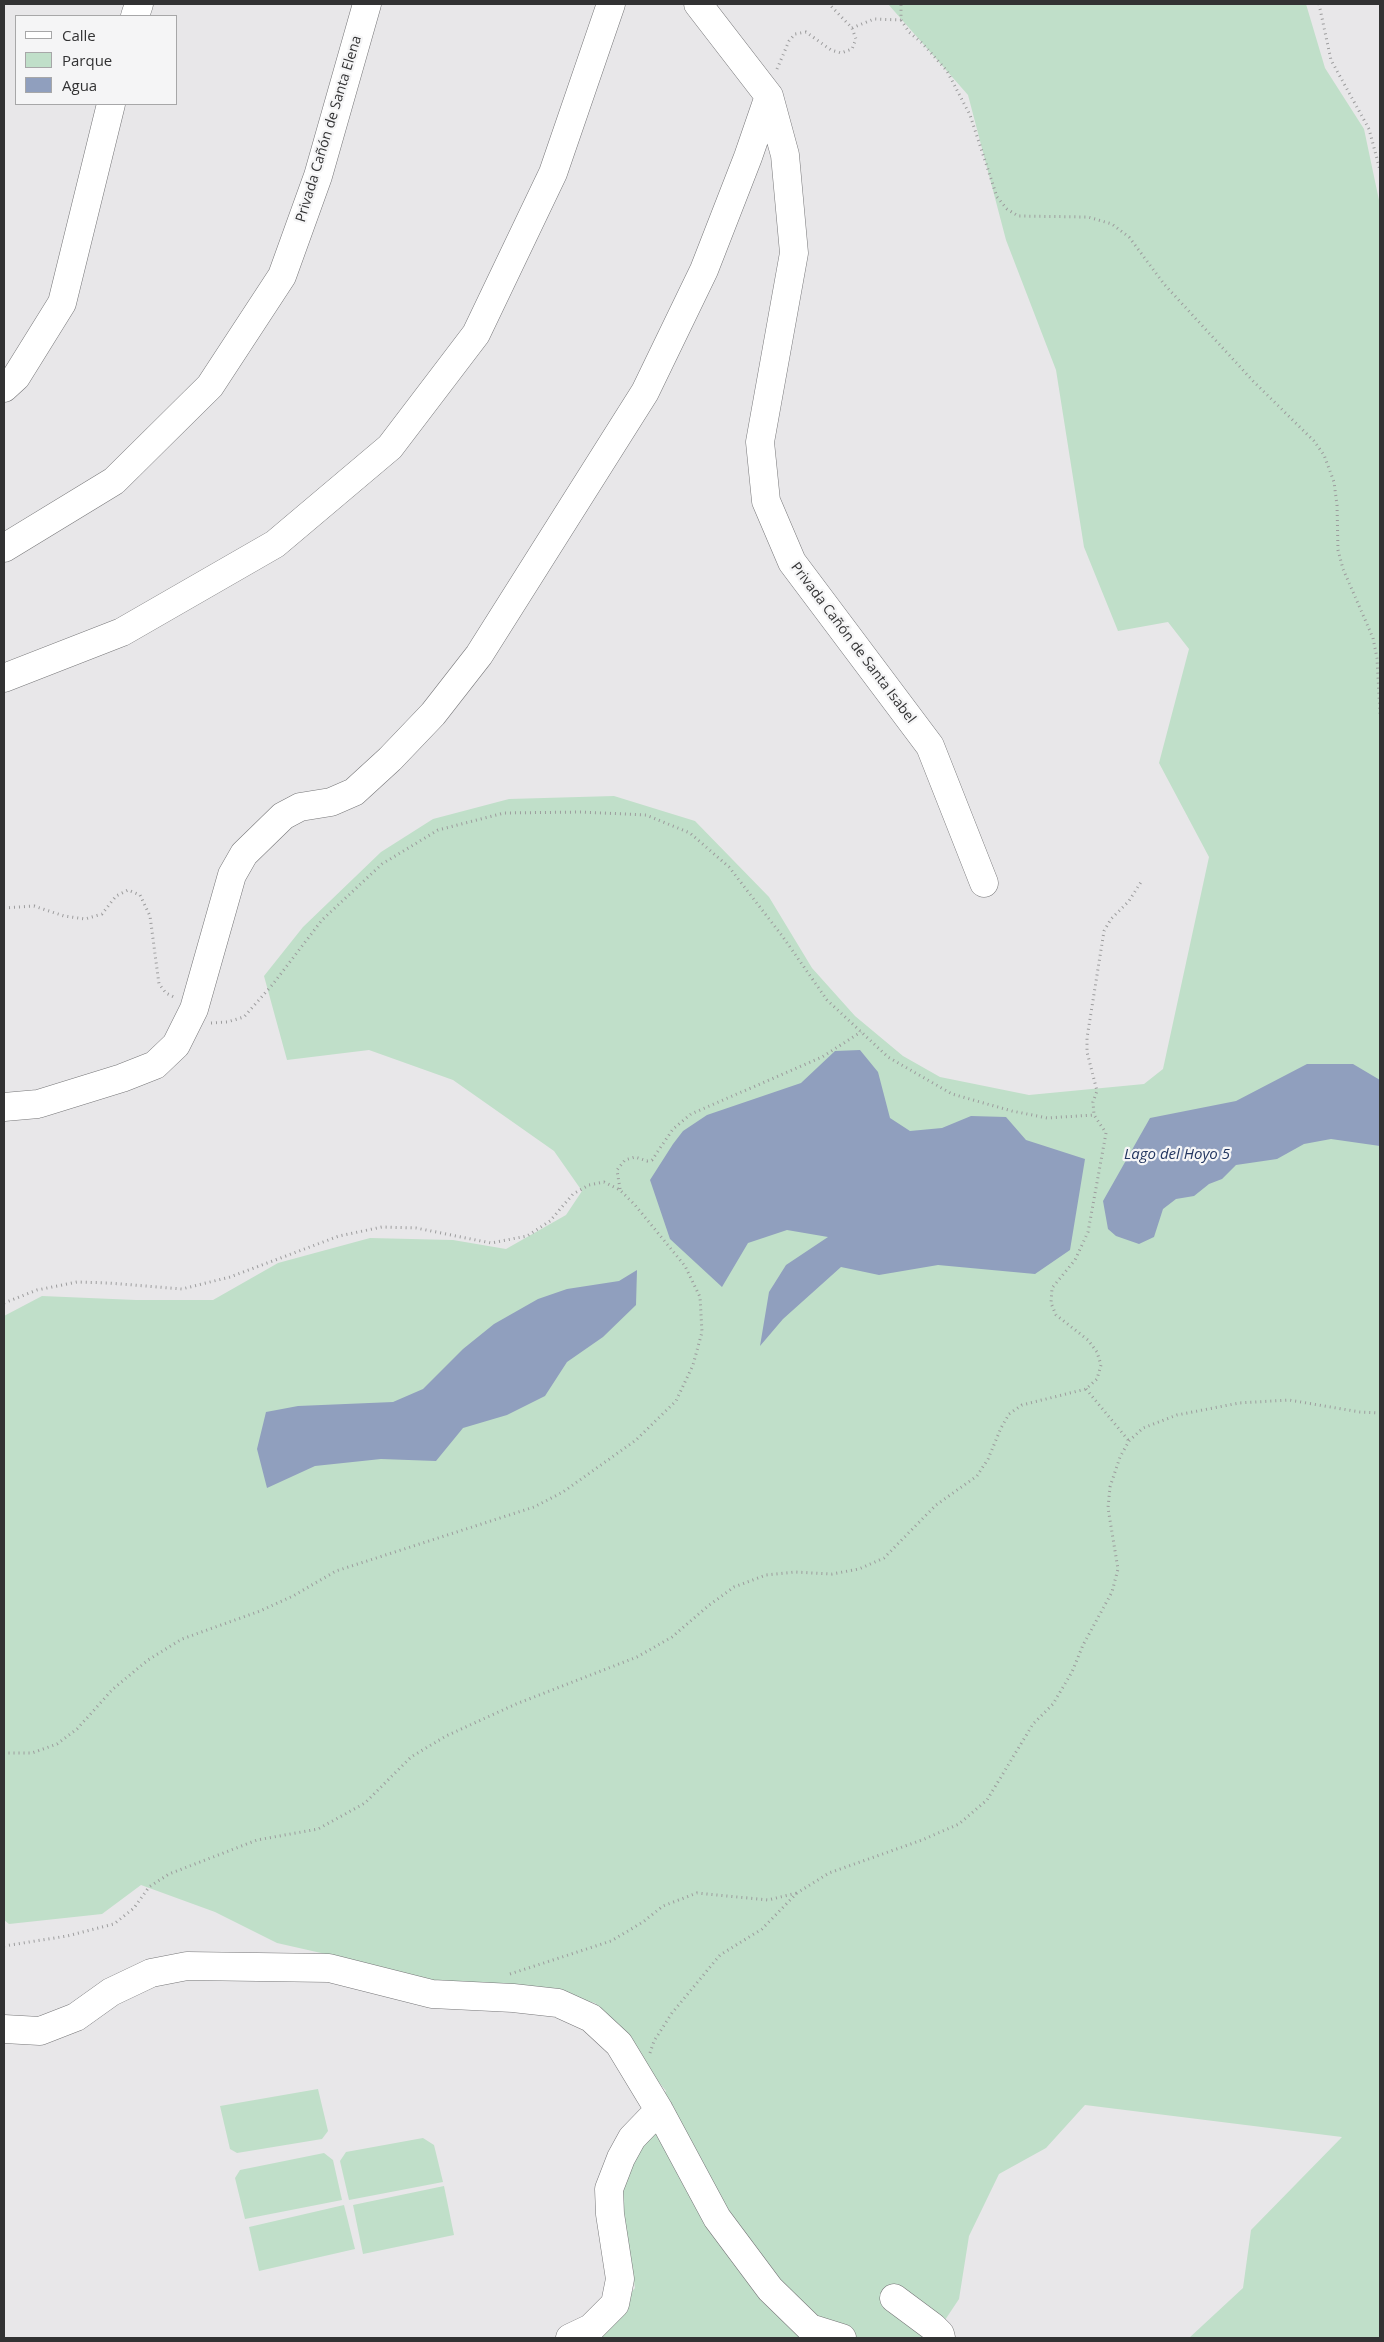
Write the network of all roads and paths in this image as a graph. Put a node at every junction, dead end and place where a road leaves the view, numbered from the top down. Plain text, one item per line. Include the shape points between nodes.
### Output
1 (367, 4) edge
2 (612, 4) edge
3 (698, 4) edge
4 (829, 4) edge
5 (901, 4) edge
6 (1319, 4) edge
7 (901, 20) junction
8 (852, 28) junction
9 (768, 96) junction
10 (111, 105) edge
11 (1380, 170) edge
12 (4, 388) edge
13 (4, 548) edge
14 (4, 678) edge
15 (1380, 714) edge
16 (1141, 882) dead end
17 (984, 883) dead end
18 (4, 908) edge
19 (194, 1009) junction
20 (861, 1032) junction
21 (4, 1107) edge
22 (1094, 1114) junction
23 (620, 1190) junction
24 (4, 1303) edge
25 (1086, 1389) junction
26 (1380, 1413) edge
27 (1129, 1441) junction
28 (4, 1753) edge
29 (796, 1894) junction
30 (4, 1946) edge
31 (509, 1975) dead end
32 (4, 2029) edge
33 (640, 2079) junction
34 (659, 2110) junction
35 (894, 2298) dead end
36 (570, 2338) edge
37 (842, 2338) edge
38 (940, 2338) edge

1 - 13 street, Privada Cañón de Santa Elena via 318,176 282,276 210,386 114,481
2 - 14 street via 553,173 476,334 390,447 275,544 122,632
3 - 9 street, Privada Cañón de Santa Isabel
4 - 8 path
5 - 7 path
6 - 11 path via 1331,60 1369,129
7 - 8 path via 874,19
7 - 15 path via 947,71 970,115 997,197 1007,209 1018,216 1088,217 1112,224 1128,237 1253,381 1314,441 1334,482 1338,550 1343,569 1373,638 1378,658
8 - 9 path via 856,40 852,49 841,53 831,50 806,32 794,34
9 - 17 street, Privada Cañón de Santa Isabel via 785,155 794,253 760,442 766,501 792,562 930,746
9 - 19 street via 748,158 700,279 645,392 573,508 479,655 433,714 354,792 331,802 300,807 283,816 244,854 232,875
10 - 12 street via 62,303 16,377
16 - 22 path via 1104,931 1087,1038 1096,1092
18 - 19 path via 34,906 85,919 102,914 116,896 128,890 140,895 150,916 159,984 166,993
19 - 20 path via 212,1024 244,1017 322,920 382,864 438,830 504,813 581,812 646,815 690,833 729,867 827,1000
19 - 21 street via 176,1045 155,1065 38,1104
20 - 22 path via 888,1057 952,1094 1047,1118
20 - 23 path via 822,1058 691,1114 673,1129 652,1160 635,1157 625,1160 617,1170
22 - 25 path via 1106,1133 1088,1232 1075,1260 1052,1288 1051,1303 1056,1315 1088,1340 1097,1352 1101,1364 1097,1379
23 - 24 path via 604,1182 589,1185 573,1194 550,1221 527,1236 491,1243 416,1228 382,1227 339,1236 230,1277 189,1288 77,1282 37,1290
23 - 28 path via 685,1266 700,1297 702,1332 693,1365 676,1401 636,1440 563,1492 534,1507 336,1572 260,1611 182,1639 148,1660 120,1683 57,1744 32,1753
25 - 27 path
25 - 30 path via 1022,1405 1009,1414 977,1476 936,1505 884,1558 859,1569 832,1574 795,1572 766,1575 734,1588 672,1638 637,1657 516,1704 446,1736 411,1757 365,1803 318,1830 257,1840 170,1874 149,1887 134,1908 114,1924 67,1936
26 - 27 path via 1289,1400 1239,1403 1177,1415 1143,1428
27 - 29 path via 1110,1487 1108,1508 1118,1569 1112,1592 1053,1704 1033,1724 987,1800 959,1824 829,1873
29 - 31 path via 768,1900 697,1893 663,1906 612,1941
29 - 33 path via 762,1929 720,1955 672,2013 654,2041
32 - 33 street via 40,2031 76,2017 111,1992 151,1973 187,1966 329,1968 432,1994 558,2003 598,2024 619,2044
33 - 34 street
34 - 36 street via 632,2138 610,2189 610,2214 620,2279 615,2304 591,2328
34 - 37 street via 717,2218 770,2289 810,2328
35 - 38 street via 933,2327

